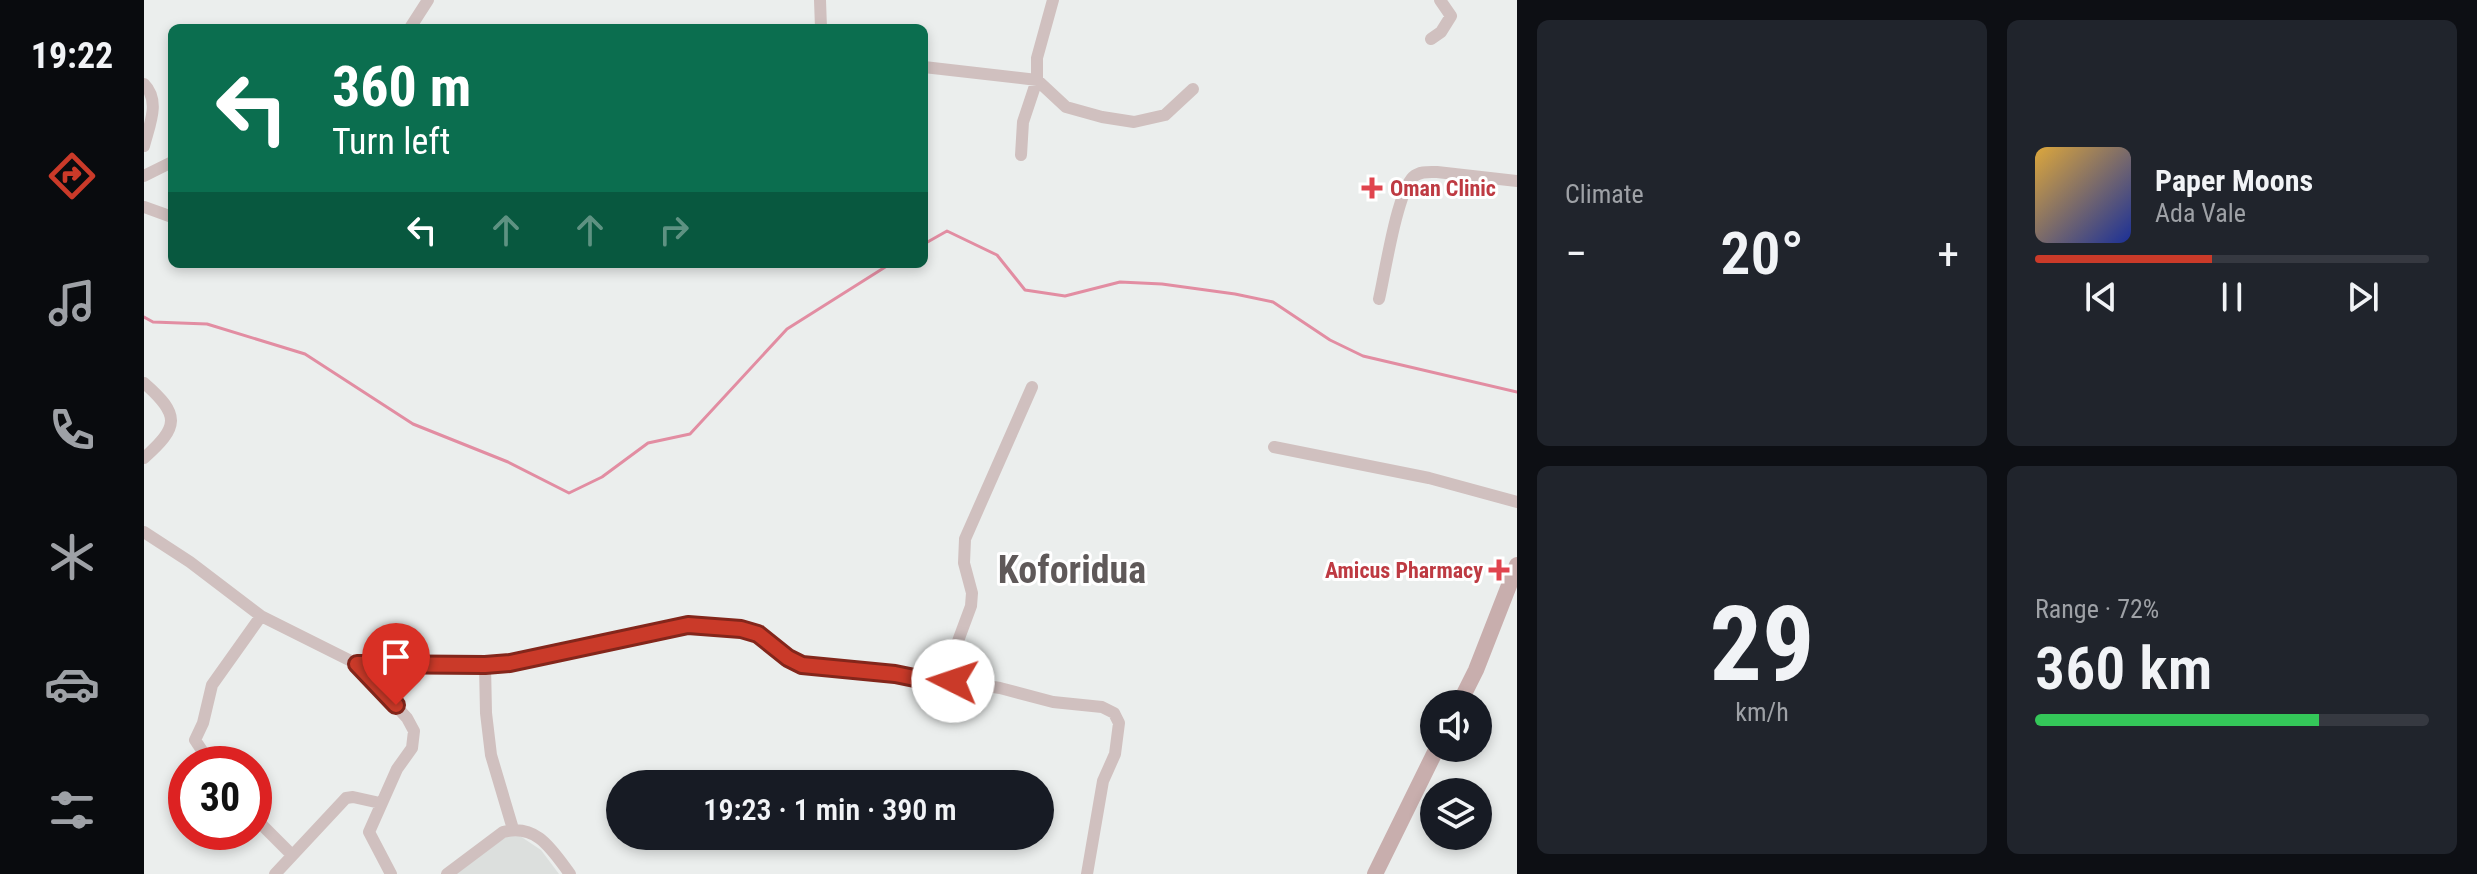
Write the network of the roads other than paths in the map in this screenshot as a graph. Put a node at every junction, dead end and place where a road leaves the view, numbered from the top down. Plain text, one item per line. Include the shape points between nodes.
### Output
1 (428, 0) edge
2 (820, 0) edge
3 (1053, 0) edge
4 (1440, 0) edge
5 (413, 24) edge
6 (821, 24) edge
7 (1431, 39) dead end
8 (928, 67) edge
9 (1037, 80) junction
10 (144, 84) edge
11 (1193, 89) dead end
12 (144, 146) edge
13 (1021, 155) dead end
14 (168, 164) edge
15 (144, 176) edge
16 (1517, 181) edge
17 (144, 207) edge
18 (168, 216) edge
19 (1379, 299) dead end
20 (144, 383) edge
21 (1032, 387) dead end
22 (1274, 447) dead end
23 (144, 458) edge
24 (1517, 502) edge
25 (144, 532) edge
26 (1517, 565) edge
27 (261, 616) junction
28 (357, 664) junction
29 (485, 665) junction
30 (953, 681) junction
31 (1466, 690) edge
32 (195, 740) junction
33 (193, 746) edge
34 (199, 746) edge
35 (1430, 762) edge
36 (380, 803) junction
37 (513, 829) junction
38 (272, 835) edge
39 (291, 854) junction
40 (275, 874) edge
41 (391, 874) edge
42 (447, 874) edge
43 (570, 874) edge
44 (1087, 874) edge
45 (1375, 874) edge

1 - 5 street
2 - 6 street
3 - 9 street via 1037,58
4 - 7 street via 1451,16
8 - 9 street
9 - 11 street via 1066,107 1134,122 1165,115
9 - 13 street via 1023,122
10 - 12 street via 154,106
14 - 15 street
16 - 19 street via 1437,172 1414,177 1403,194
17 - 18 street
20 - 23 street via 167,407 172,422 171,431
21 - 30 street via 965,539 971,606 958,641
22 - 24 street
25 - 27 street
26 - 31 main road
27 - 28 street
27 - 32 street via 212,685
28 - 29 street
28 - 36 street via 414,731 412,748
29 - 30 street via 688,625 758,634 802,665
29 - 37 street via 489,745
30 - 44 street via 1114,713 1119,723 1115,754 1103,781
32 - 33 street
32 - 34 street
35 - 45 main road
36 - 39 street via 346,798
36 - 41 street via 369,832
37 - 42 street
37 - 43 street via 540,836
38 - 39 street
39 - 40 street

